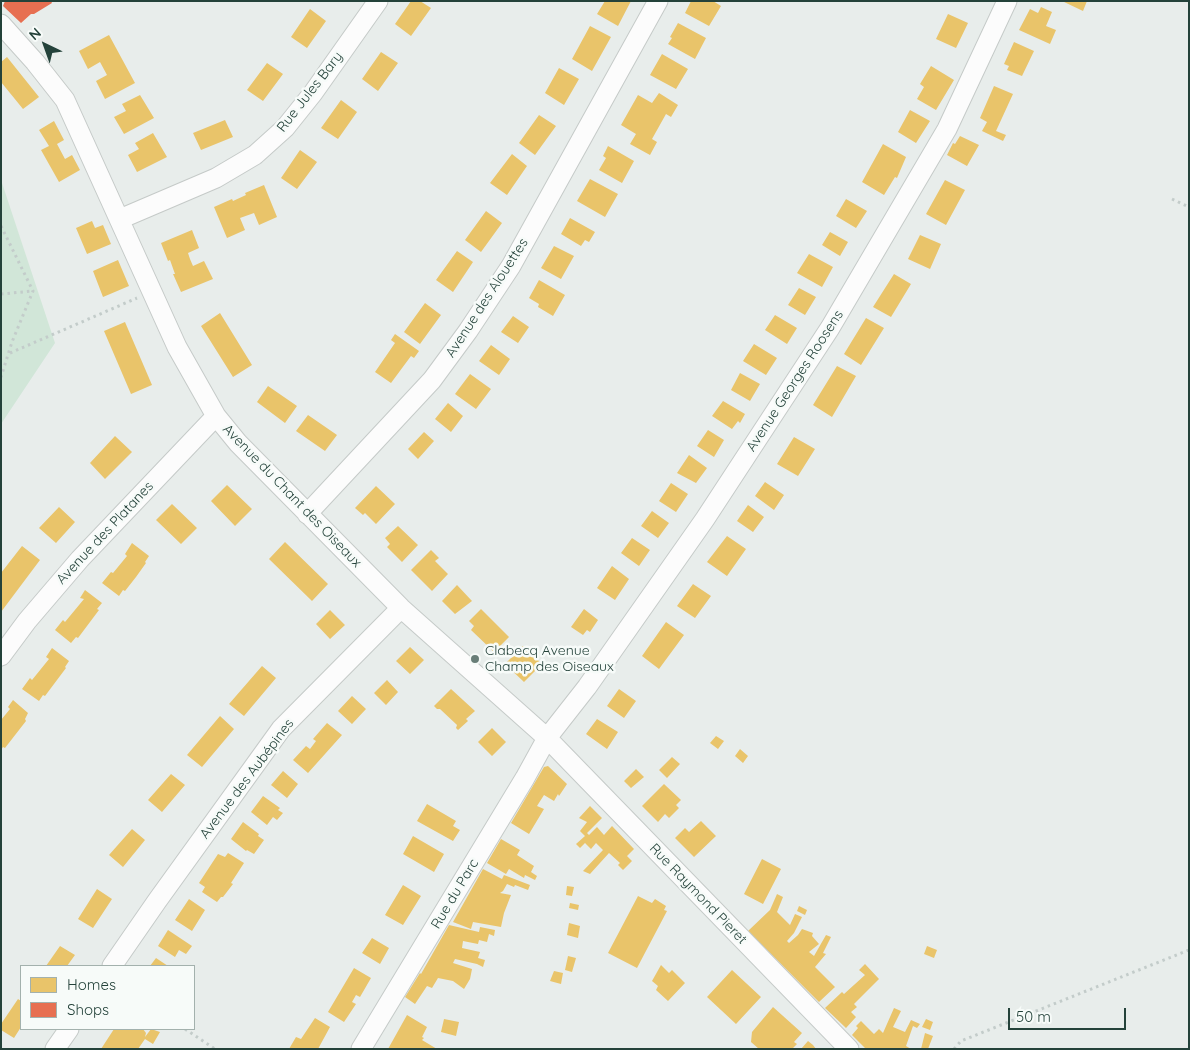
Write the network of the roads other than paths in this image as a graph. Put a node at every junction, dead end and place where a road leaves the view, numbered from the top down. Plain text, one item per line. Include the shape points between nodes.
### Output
1 (378, 1) edge
2 (658, 1) edge
3 (1007, 1) edge
4 (1, 24) edge
5 (120, 219) junction
6 (216, 416) junction
7 (307, 514) junction
8 (401, 608) junction
9 (1, 656) edge
10 (546, 738) junction
11 (113, 965) edge
12 (67, 1030) edge
13 (55, 1049) edge
14 (361, 1049) edge
15 (850, 1049) edge

1 - 5 street, Rue Jules Bary via 313,93 285,128 255,155 216,178
2 - 7 street, Avenue des Alouettes via 511,266 468,331 432,380
3 - 10 street, Avenue Georges Roosens via 947,129 830,328 705,519 587,687
4 - 5 street, Avenue du Chant des Oiseaux via 66,100
5 - 6 street, Avenue du Chant des Oiseaux via 177,347
6 - 7 street, Avenue du Chant des Oiseaux
6 - 9 street, Avenue des Platanes via 80,559
7 - 8 street, Avenue du Chant des Oiseaux
8 - 10 street, Avenue du Chant des Oiseaux
8 - 11 street, Avenue des Aubépines via 282,729
10 - 14 street, Rue du Parc
10 - 15 street, Rue Raymond Pieret
12 - 13 street

